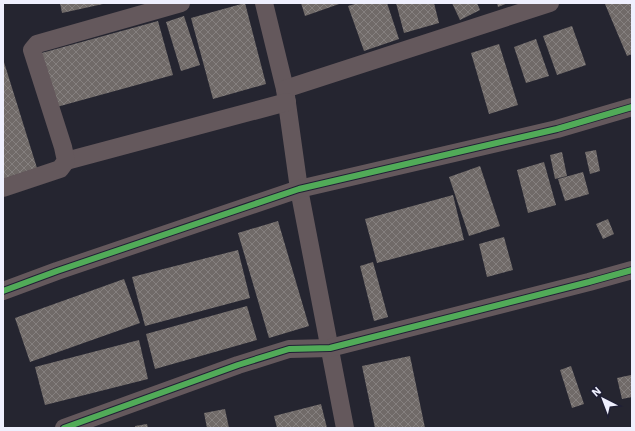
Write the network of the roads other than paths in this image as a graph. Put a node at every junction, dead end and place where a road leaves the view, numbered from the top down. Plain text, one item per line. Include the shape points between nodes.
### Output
1 (181, 3) edge
2 (264, 3) edge
3 (550, 3) edge
4 (286, 95) junction
5 (632, 107) edge
6 (66, 162) junction
7 (3, 188) edge
8 (298, 189) junction
9 (632, 270) edge
10 (3, 290) edge
11 (330, 348) junction
12 (64, 428) edge
13 (345, 428) edge

1 - 6 street via 37,44 32,50
2 - 4 street
3 - 4 street
4 - 6 street
4 - 8 street
5 - 8 street via 558,129
6 - 7 street via 60,170
8 - 10 street
8 - 11 street
9 - 11 street
11 - 12 street via 290,349 246,362
11 - 13 street

